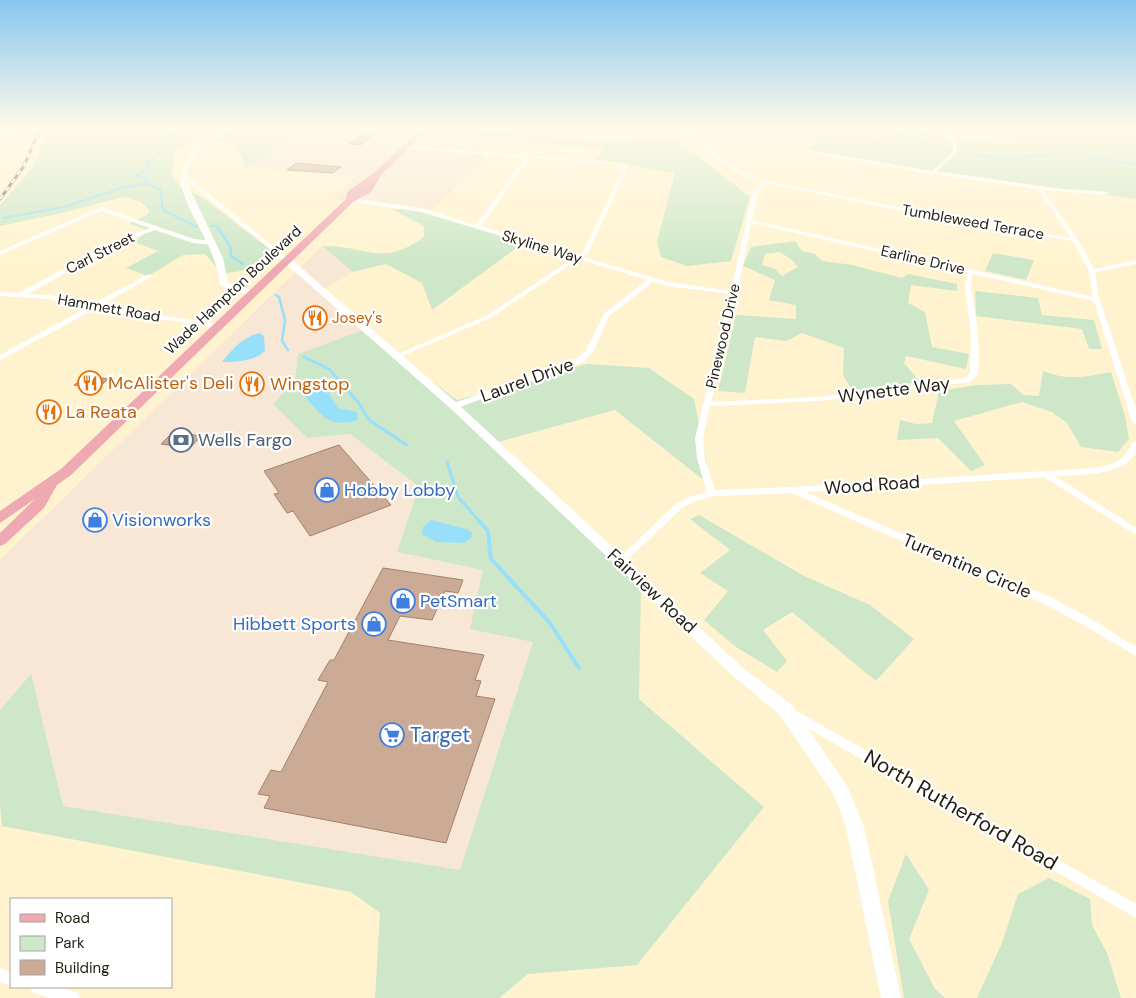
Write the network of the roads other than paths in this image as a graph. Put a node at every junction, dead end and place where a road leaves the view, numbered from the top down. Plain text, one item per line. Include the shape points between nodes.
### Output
1 (378, 175) edge
2 (515, 175) edge
3 (623, 175) edge
4 (744, 175) edge
5 (943, 175) edge
6 (184, 176) joint
7 (764, 182) junction
8 (1040, 189) junction
9 (1106, 193) dead end
10 (350, 200) junction
11 (749, 221) junction
12 (477, 227) junction
13 (154, 228) junction
14 (1074, 240) junction
15 (212, 243) junction
16 (0, 253) edge
17 (578, 257) junction
18 (288, 261) junction
19 (1136, 262) edge
20 (971, 271) junction
21 (1092, 271) junction
22 (149, 276) dead end
23 (652, 279) junction
24 (733, 292) junction
25 (252, 293) junction
26 (0, 294) edge
27 (21, 296) junction
28 (1097, 300) junction
29 (92, 306) junction
30 (218, 326) junction
31 (398, 356) junction
32 (0, 358) edge
33 (708, 404) junction
34 (454, 406) junction
35 (1136, 422) edge
36 (1136, 444) edge
37 (1046, 474) junction
38 (50, 484) junction
39 (794, 490) junction
40 (712, 493) junction
41 (0, 518) edge
42 (1136, 532) edge
43 (0, 541) edge
44 (620, 562) junction
45 (1136, 652) edge
46 (786, 710) junction
47 (1136, 911) edge
48 (40, 988) edge
49 (73, 998) edge
50 (891, 998) edge

1 - 10 main road, Wade Hampton Boulevard via 365,194
2 - 12 street
3 - 17 street via 591,244
4 - 7 street, Tumbleweed Terrace
5 - 8 street
6 - 15 street via 184,188
6 - 18 street
7 - 11 street, Pinewood Drive via 755,195
7 - 14 street, Tumbleweed Terrace via 989,227
8 - 9 street
8 - 14 street
10 - 12 street, Skyline Way via 413,208
10 - 18 main road, Wade Hampton Boulevard
11 - 20 street, Earline Drive
11 - 24 street, Pinewood Drive
12 - 17 street, Skyline Way
13 - 15 street
13 - 16 street via 101,209
13 - 27 street, Carl Street via 117,242
14 - 21 street
15 - 25 street via 222,264 224,284
17 - 23 street, Skyline Way
17 - 31 street via 488,316
18 - 25 main road, Wade Hampton Boulevard
18 - 31 street, Fairview Road
19 - 21 street
20 - 28 street, Earline Drive
20 - 33 street, Wynette Way via 968,280 975,364 974,374 967,380 819,399
21 - 28 street
22 - 29 street
23 - 24 street, Skyline Way via 685,288
23 - 34 street, Laurel Drive via 606,315 588,354 581,360
24 - 33 street, Pinewood Drive
25 - 30 main road, Wade Hampton Boulevard
26 - 27 street, Hammett Road
27 - 29 street, Hammett Road via 49,297
28 - 35 street
29 - 30 street, Hammett Road
29 - 32 street
30 - 38 main road, Wade Hampton Boulevard
31 - 34 street, Fairview Road
33 - 40 street, Pinewood Drive via 698,445
34 - 44 street, Fairview Road
36 - 37 street, Wood Road via 1128,459 1113,467
37 - 39 street, Wood Road
37 - 42 street
38 - 41 main road, Wade Hampton Boulevard via 19,502
38 - 43 main road, Wade Hampton Boulevard via 38,505
39 - 40 street, Wood Road
39 - 45 street, Turrentine Circle via 1044,599
40 - 44 street, Wood Road via 679,506
44 - 46 street, Fairview Road via 738,672
46 - 47 street, North Rutherford Road
46 - 50 street, Fairview Road via 830,771 849,807 874,908
48 - 49 street

